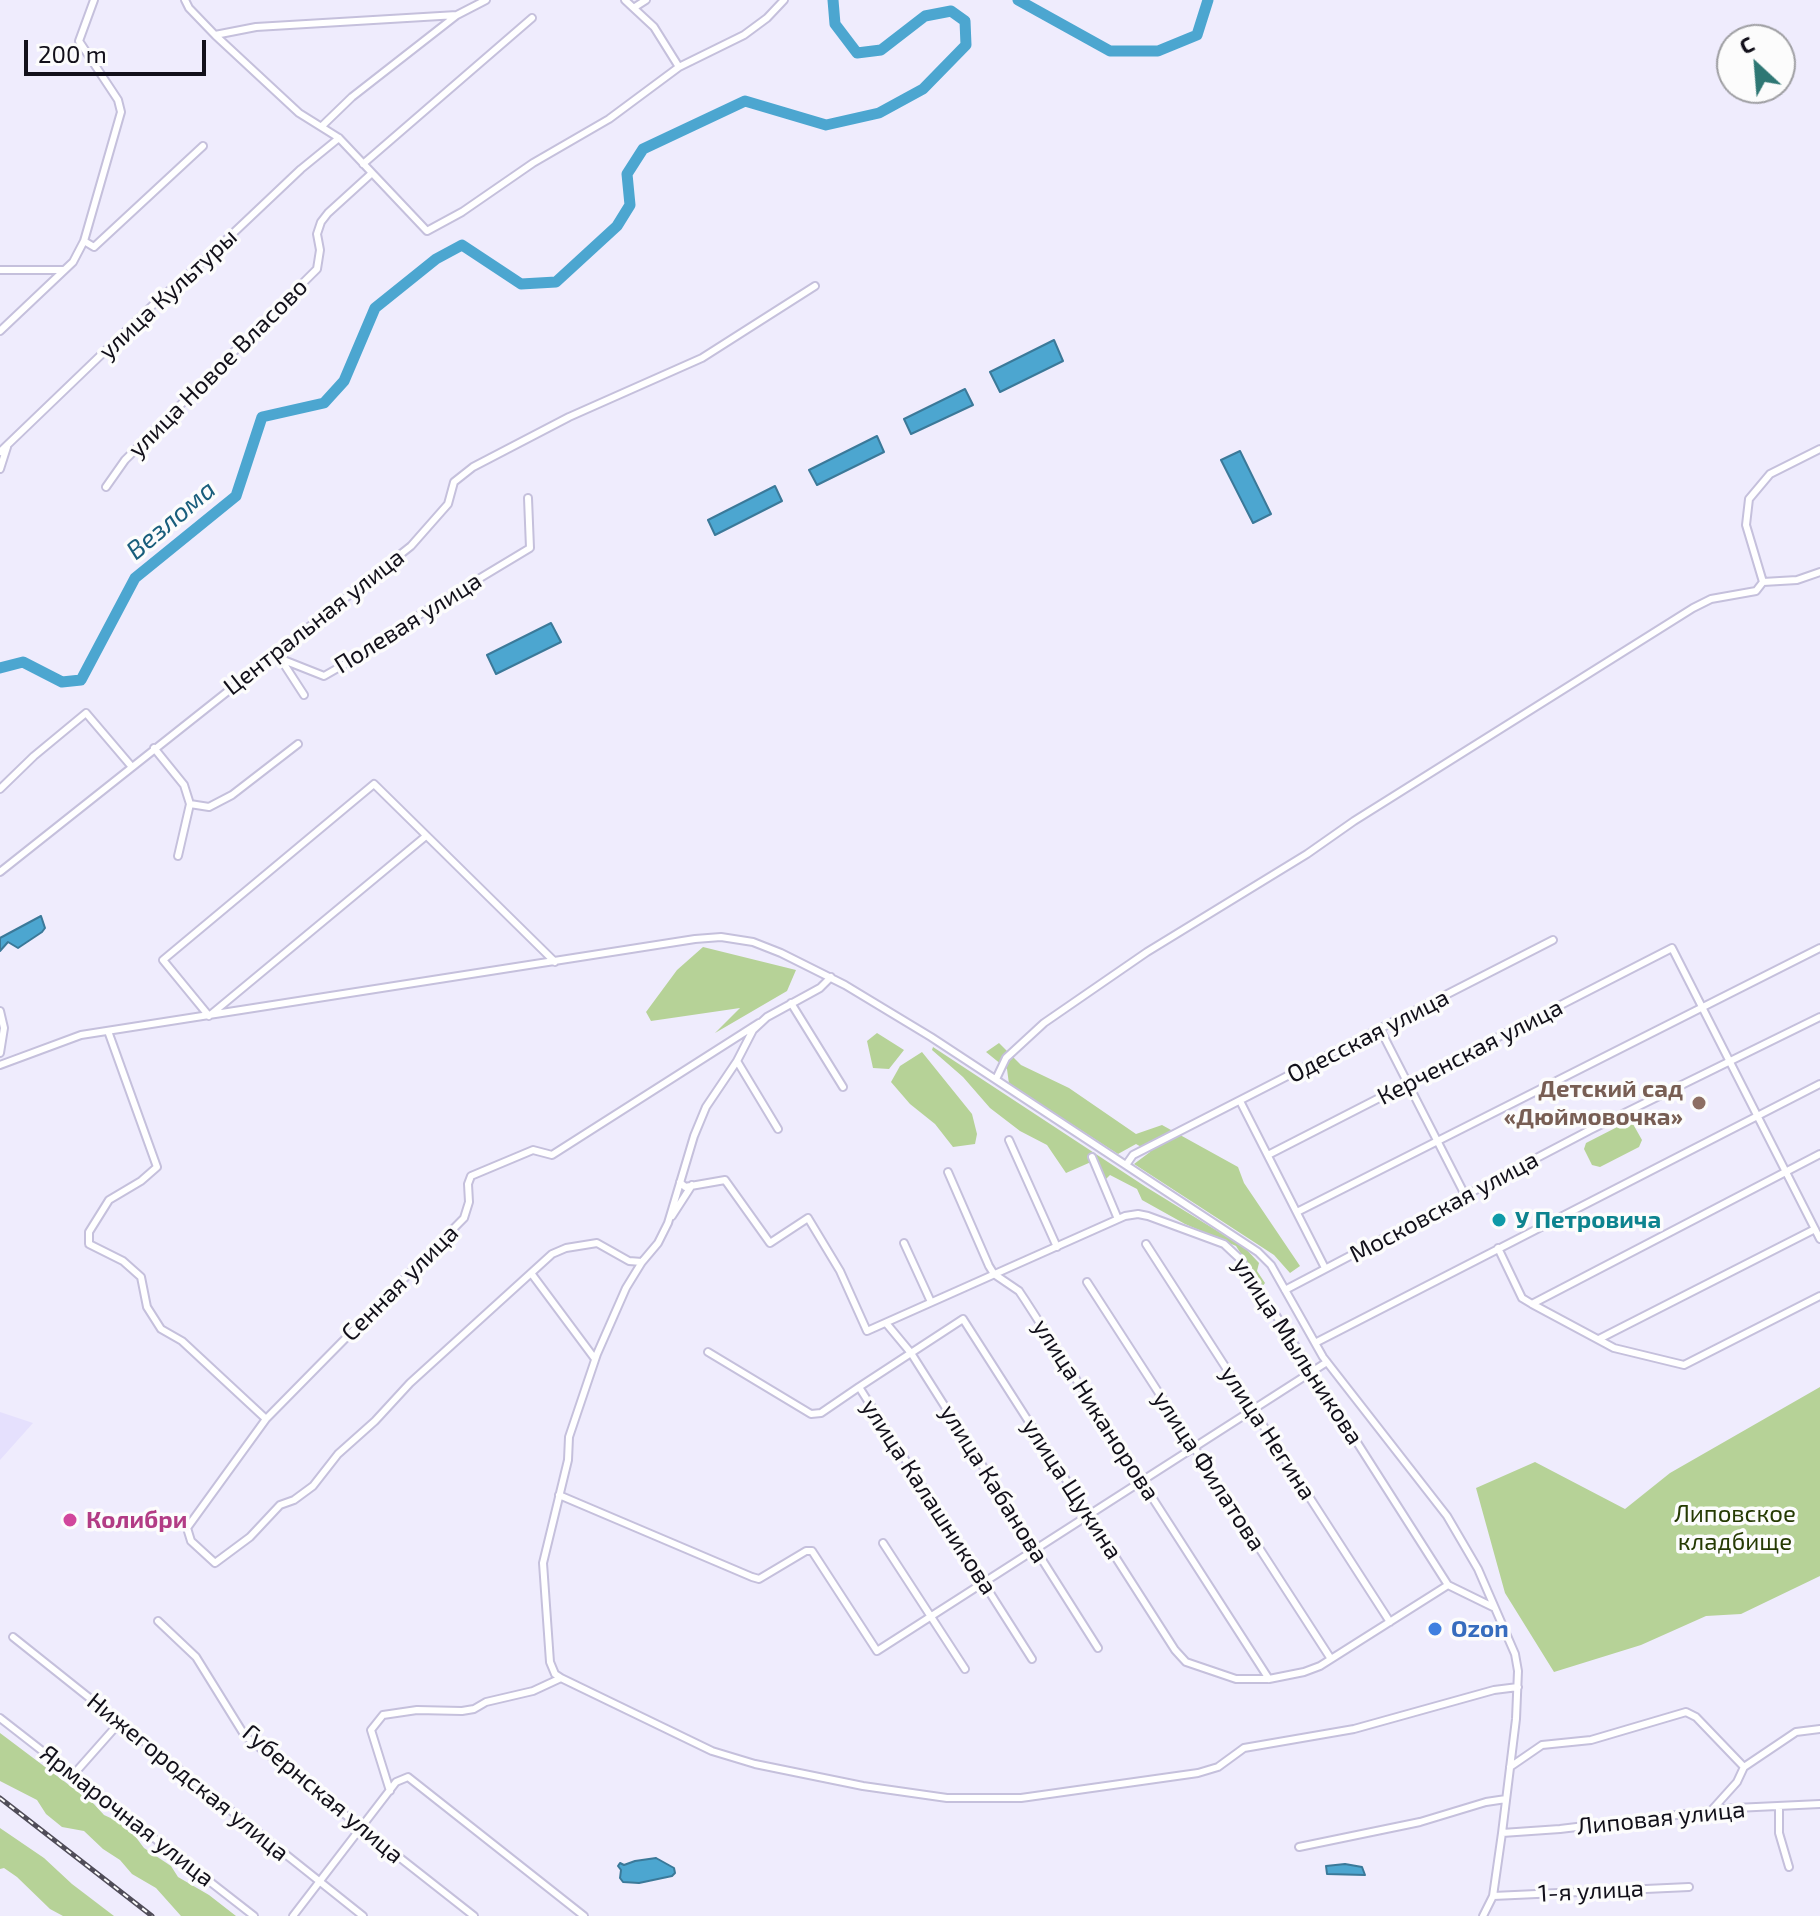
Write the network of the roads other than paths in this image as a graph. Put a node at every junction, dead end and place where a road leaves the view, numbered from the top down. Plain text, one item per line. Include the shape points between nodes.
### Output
1 (94, 0) edge
2 (185, 0) edge
3 (486, 0) edge
4 (625, 0) edge
5 (646, 0) edge
6 (784, 0) edge
7 (635, 7) junction
8 (457, 15) junction
9 (532, 18) dead end
10 (215, 35) junction
11 (679, 67) junction
12 (322, 126) junction
13 (339, 138) junction
14 (203, 146) dead end
15 (363, 164) junction
16 (372, 173) junction
17 (84, 241) junction
18 (0, 270) edge
19 (64, 270) junction
20 (815, 286) dead end
21 (0, 331) edge
22 (9, 444) junction
23 (1820, 449) edge
24 (0, 452) edge
25 (0, 469) edge
26 (106, 487) dead end
27 (528, 498) dead end
28 (1820, 572) edge
29 (1763, 582) junction
30 (274, 654) junction
31 (281, 659) junction
32 (304, 695) dead end
33 (298, 744) dead end
34 (154, 748) junction
35 (132, 767) junction
36 (0, 789) edge
37 (190, 804) junction
38 (426, 836) junction
39 (178, 856) dead end
40 (0, 872) edge
41 (1553, 940) dead end
42 (1820, 948) edge
43 (555, 962) junction
44 (831, 977) junction
45 (791, 1003) junction
46 (1701, 1006) junction
47 (0, 1011) edge
48 (1820, 1017) edge
49 (759, 1023) junction
50 (1380, 1029) junction
51 (108, 1031) junction
52 (0, 1053) edge
53 (737, 1061) junction
54 (1729, 1062) junction
55 (0, 1065) edge
56 (996, 1079) junction
57 (1407, 1084) junction
58 (1820, 1084) edge
59 (843, 1087) dead end
60 (1240, 1101) junction
61 (1756, 1116) junction
62 (778, 1129) dead end
63 (1009, 1140) dead end
64 (1436, 1141) junction
65 (1820, 1154) edge
66 (1268, 1155) junction
67 (1092, 1157) dead end
68 (1126, 1165) junction
69 (1786, 1171) junction
70 (948, 1172) dead end
71 (680, 1182) junction
72 (692, 1185) junction
73 (1465, 1195) junction
74 (1297, 1212) junction
75 (1118, 1219) junction
76 (1820, 1220) edge
77 (668, 1223) junction
78 (1814, 1226) junction
79 (1820, 1239) edge
80 (904, 1243) dead end
81 (1146, 1244) dead end
82 (1057, 1247) junction
83 (1498, 1248) junction
84 (642, 1262) junction
85 (1325, 1268) junction
86 (531, 1273) junction
87 (994, 1274) junction
88 (1087, 1282) dead end
89 (1285, 1290) junction
90 (1820, 1296) edge
91 (931, 1302) junction
92 (1532, 1304) junction
93 (963, 1319) joint
94 (886, 1323) junction
95 (1599, 1339) junction
96 (1315, 1343) junction
97 (708, 1352) dead end
98 (911, 1353) junction
99 (595, 1359) junction
100 (1327, 1362) junction
101 (1312, 1372) junction
102 (859, 1387) junction
103 (1254, 1410) junction
104 (266, 1419) junction
105 (1194, 1447) junction
106 (1142, 1481) junction
107 (559, 1495) junction
108 (1089, 1515) junction
109 (883, 1543) dead end
110 (1035, 1549) junction
111 (984, 1583) junction
112 (1448, 1585) junction
113 (1489, 1593) junction
114 (1480, 1598) junction
115 (1496, 1609) junction
116 (932, 1617) junction
117 (158, 1621) dead end
118 (1390, 1622) junction
119 (13, 1637) dead end
120 (1098, 1648) dead end
121 (1032, 1659) dead end
122 (1331, 1659) junction
123 (965, 1669) dead end
124 (561, 1678) junction
125 (1269, 1679) junction
126 (1518, 1687) junction
127 (0, 1718) edge
128 (120, 1722) junction
129 (1820, 1729) edge
130 (1510, 1767) junction
131 (1744, 1767) junction
132 (74, 1774) junction
133 (390, 1791) junction
134 (1506, 1799) junction
135 (1820, 1804) edge
136 (1779, 1807) junction
137 (1710, 1812) junction
138 (362, 1828) junction
139 (1502, 1833) junction
140 (1299, 1847) dead end
141 (1789, 1867) dead end
142 (319, 1881) junction
143 (1689, 1887) dead end
144 (1493, 1896) junction
145 (254, 1916) edge
146 (293, 1916) edge
147 (363, 1916) edge
148 (474, 1916) edge
149 (584, 1916) edge
150 (1483, 1916) edge

1 - 17 street via 79,41 121,112
2 - 10 street
3 - 8 street
4 - 7 street
5 - 7 street
6 - 11 street via 744,35
7 - 11 street
8 - 10 street via 256,27
8 - 12 street
9 - 15 street
10 - 12 street via 299,113
11 - 16 street via 609,119 427,231
12 - 13 street
13 - 15 street
13 - 22 street, улица Культуры via 155,303
14 - 17 street via 94,247
15 - 16 street
16 - 26 street, улица Новое Власово via 321,222 317,269 125,460
17 - 19 street
18 - 19 street
19 - 21 street
20 - 30 street, Центральная улица via 702,358 473,467 454,482 448,504 411,546
22 - 24 street, улица Культуры
22 - 25 street
23 - 29 street via 1770,474 1749,499 1746,525
27 - 31 street, Полевая улица via 530,548 324,676
28 - 29 street
29 - 56 street via 1756,591 1693,608 1147,952 1044,1023 1006,1058
30 - 31 street
30 - 34 street, Центральная улица
31 - 32 street
33 - 37 street via 232,795 209,807
34 - 35 street, Центральная улица
34 - 37 street via 184,785
35 - 36 street via 86,713
35 - 40 street, Центральная улица
37 - 39 street
38 - 38 street via 374,784 163,960 209,1016
38 - 43 street
41 - 50 street, Одесская улица
42 - 46 street
43 - 44 street via 721,937 766,947
43 - 51 street
44 - 45 street
44 - 56 street
45 - 49 street
45 - 59 street
46 - 54 street
46 - 57 street, Керченская улица via 1672,948
46 - 64 street
47 - 52 street
48 - 54 street, Московская улица
49 - 53 street
49 - 104 street, Сенная улица via 552,1155 533,1150 471,1176 464,1218
50 - 57 street
50 - 60 street, Одесская улица
51 - 55 street via 65,1039
51 - 104 street via 157,1167 109,1200 89,1232 89,1244 141,1277 147,1307 161,1329 193,1350
53 - 62 street
53 - 71 street via 706,1107
54 - 61 street
54 - 73 street, Московская улица
56 - 68 street
57 - 64 street
57 - 66 street, Керченская улица
58 - 61 street
60 - 66 street
60 - 68 street, Одесская улица via 1133,1155
61 - 69 street
61 - 83 street
63 - 82 street
64 - 73 street
64 - 74 street
65 - 69 street
66 - 74 street
67 - 75 street
68 - 89 street via 1251,1246 1271,1265
69 - 78 street
69 - 92 street
70 - 87 street, улица Никанорова
71 - 72 street
71 - 77 street
72 - 77 street
72 - 94 street, улица Мыльникова via 725,1180 770,1243 808,1218 867,1331
73 - 85 street, Московская улица
74 - 85 street
75 - 82 street, улица Мыльникова
75 - 101 street, улица Мыльникова via 1148,1216 1233,1250
76 - 78 street
77 - 84 street
78 - 79 street
78 - 95 street
80 - 91 street
81 - 103 street, улица Негина
82 - 87 street, улица Мыльникова
83 - 92 street via 1522,1298
83 - 96 street
84 - 86 street via 592,1243 557,1251
84 - 99 street
85 - 89 street, Московская улица
86 - 99 street
86 - 104 street, Сенная улица via 410,1383 313,1486 280,1505 215,1563 191,1541 187,1528
87 - 91 street, улица Мыльникова
87 - 106 street, улица Никанорова via 1021,1294
88 - 105 street, улица Филатова
89 - 96 street
90 - 95 street via 1684,1365 1614,1348
91 - 94 street, улица Мыльникова
92 - 95 street
93 - 98 street, улица Калашникова
93 - 108 street, улица Щукина
94 - 98 street, улица Кабанова
96 - 100 street
97 - 102 street via 811,1414 821,1413
98 - 102 street, улица Калашникова
98 - 110 street, улица Кабанова
99 - 107 street via 569,1437
100 - 101 street
100 - 113 street via 1447,1516
101 - 103 street
101 - 112 street, улица Мыльникова
102 - 111 street, улица Калашникова
103 - 105 street
103 - 118 street, улица Негина
105 - 106 street
105 - 122 street, улица Филатова
106 - 108 street
106 - 125 street, улица Никанорова
107 - 116 street via 759,1579 812,1551 877,1651
107 - 124 street via 543,1568 550,1662
108 - 110 street
108 - 125 street, улица Щукина via 1182,1658 1227,1678
109 - 116 street
110 - 111 street
110 - 120 street, улица Кабанова
111 - 116 street
111 - 121 street, улица Калашникова
112 - 114 street
112 - 118 street
113 - 114 street
113 - 115 street
114 - 115 street
115 - 126 street via 1515,1654
116 - 123 street
117 - 138 street, Губернская улица via 196,1657 245,1736
118 - 122 street
119 - 128 street, Нижегородская улица
122 - 125 street via 1304,1672
124 - 126 street via 712,1751 863,1786 947,1798 1021,1798 1153,1781 1213,1769 1244,1748 1332,1734
124 - 133 street via 474,1709 383,1715 371,1730
126 - 130 street
127 - 132 street, Ярмарочная улица
128 - 132 street
128 - 142 street, Нижегородская улица
129 - 131 street via 1796,1732
130 - 131 street via 1542,1745 1591,1740 1686,1712
130 - 134 street
131 - 137 street
132 - 145 street, Ярмарочная улица
133 - 138 street
133 - 149 street via 408,1777
134 - 139 street
134 - 140 street
135 - 136 street, Липовая улица
136 - 137 street, Липовая улица
136 - 141 street via 1779,1833
137 - 139 street, Липовая улица
138 - 142 street
138 - 148 street, Губернская улица
139 - 144 street
142 - 146 street
142 - 147 street, Нижегородская улица
143 - 144 street, 1-я улица
144 - 150 street

